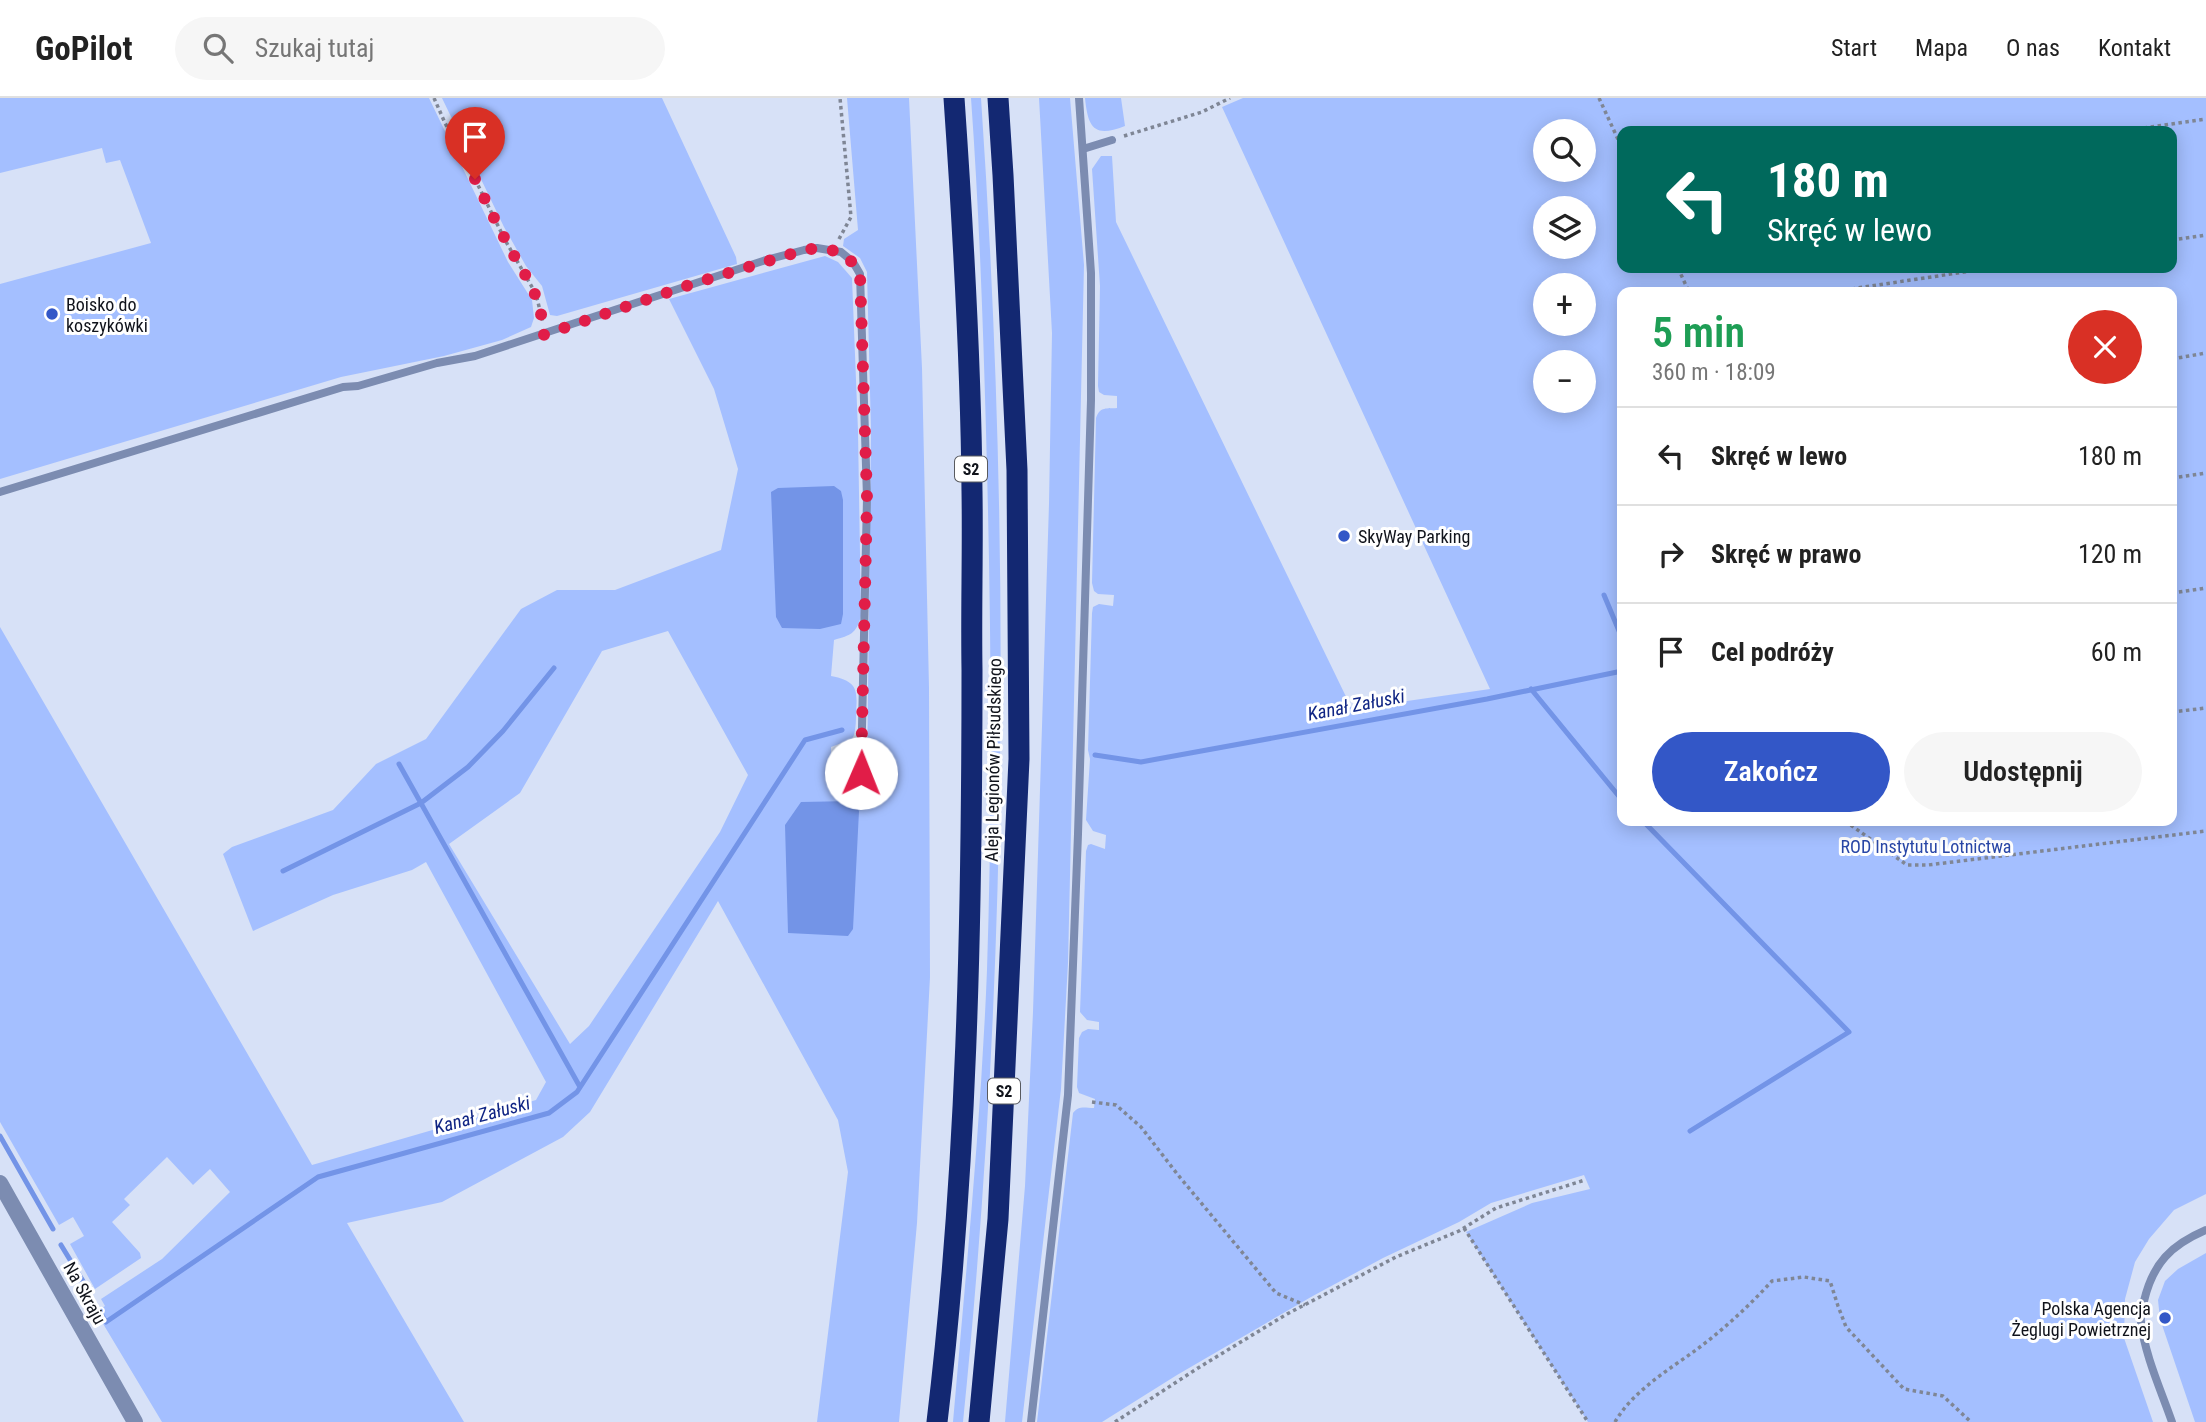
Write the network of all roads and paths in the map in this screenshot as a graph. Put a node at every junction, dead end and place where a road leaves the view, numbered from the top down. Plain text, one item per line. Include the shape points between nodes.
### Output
1 (434, 98) edge
2 (840, 98) edge
3 (954, 98) edge
4 (998, 98) edge
5 (1079, 98) edge
6 (1230, 98) edge
7 (1599, 98) edge
8 (2206, 119) edge
9 (2158, 126) edge
10 (1617, 137) edge
11 (1112, 140) joint
12 (1083, 149) junction
13 (2206, 235) edge
14 (2177, 239) edge
15 (832, 250) junction
16 (1958, 273) edge
17 (1864, 287) edge
18 (543, 335) junction
19 (2206, 353) edge
20 (2177, 358) edge
21 (2206, 473) edge
22 (2177, 477) edge
23 (0, 492) edge
24 (2206, 588) edge
25 (2177, 592) edge
26 (2206, 708) edge
27 (2177, 711) edge
28 (861, 773) dead end
29 (1852, 826) edge
30 (2206, 831) edge
31 (1091, 1102) dead end
32 (1585, 1180) dead end
33 (0, 1183) edge
34 (1464, 1228) junction
35 (2206, 1230) edge
36 (1304, 1305) junction
37 (135, 1422) edge
38 (937, 1422) edge
39 (979, 1422) edge
40 (1031, 1422) edge
41 (1115, 1422) edge
42 (1588, 1422) edge
43 (1615, 1422) edge
44 (1971, 1422) edge
45 (2172, 1422) edge

1 - 18 path via 536,294
2 - 15 path via 851,217
3 - 38 highway, Aleja Legionów Piłsudskiego / S2 via 972,489 972,841 960,1140
4 - 39 highway, Aleja Legionów Piłsudskiego / S2 via 1017,470 1019,759 998,1219
5 - 12 lane
6 - 11 path via 1202,112
7 - 10 path
8 - 9 path
11 - 12 lane
12 - 40 lane via 1091,400 1069,1068
13 - 14 path
15 - 18 lane via 817,248 766,260
15 - 28 lane via 853,261 860,274 867,498
16 - 17 path
18 - 23 lane via 343,387
19 - 20 path
21 - 22 path
24 - 25 path
26 - 27 path
29 - 30 path via 1907,864 1928,865
31 - 36 path via 1116,1105 1140,1126 1276,1293
32 - 34 path via 1496,1208
33 - 37 street, Na Skraju
34 - 36 path
34 - 42 path
35 - 45 lane via 2180,1242 2160,1262 2151,1277 2140,1320
36 - 41 path
43 - 44 path via 1652,1382 1698,1348 1772,1281 1804,1277 1830,1281 1846,1326 1905,1389 1943,1396

